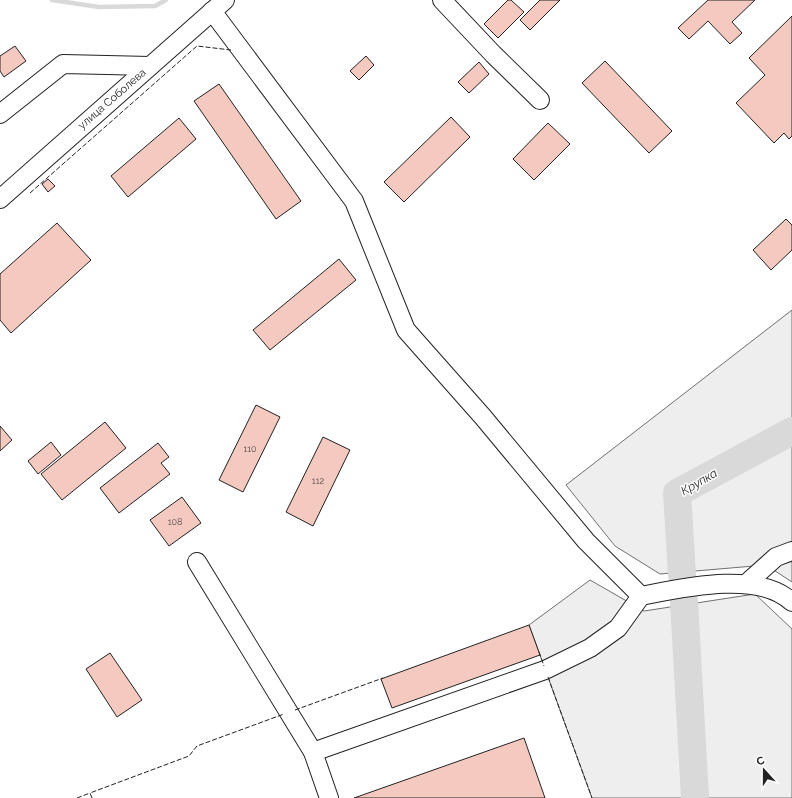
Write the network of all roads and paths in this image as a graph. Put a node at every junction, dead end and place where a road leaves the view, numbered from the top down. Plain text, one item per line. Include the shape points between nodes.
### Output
1 (442, 0) edge
2 (219, 5) edge
3 (150, 66) junction
4 (540, 100) dead end
5 (0, 114) edge
6 (0, 199) edge
7 (792, 551) edge
8 (197, 562) dead end
9 (747, 584) junction
10 (641, 596) junction
11 (792, 602) edge
12 (313, 752) junction
13 (329, 798) edge

1 - 4 street
2 - 3 street, улица Соболева
2 - 10 street via 354,201 406,330 483,417 586,541
3 - 5 street via 63,64
3 - 6 street, улица Соболева
7 - 9 street via 776,557
8 - 12 street
9 - 10 street via 692,586
9 - 11 street via 784,594
10 - 12 street via 618,628 590,648 545,670
12 - 13 street

